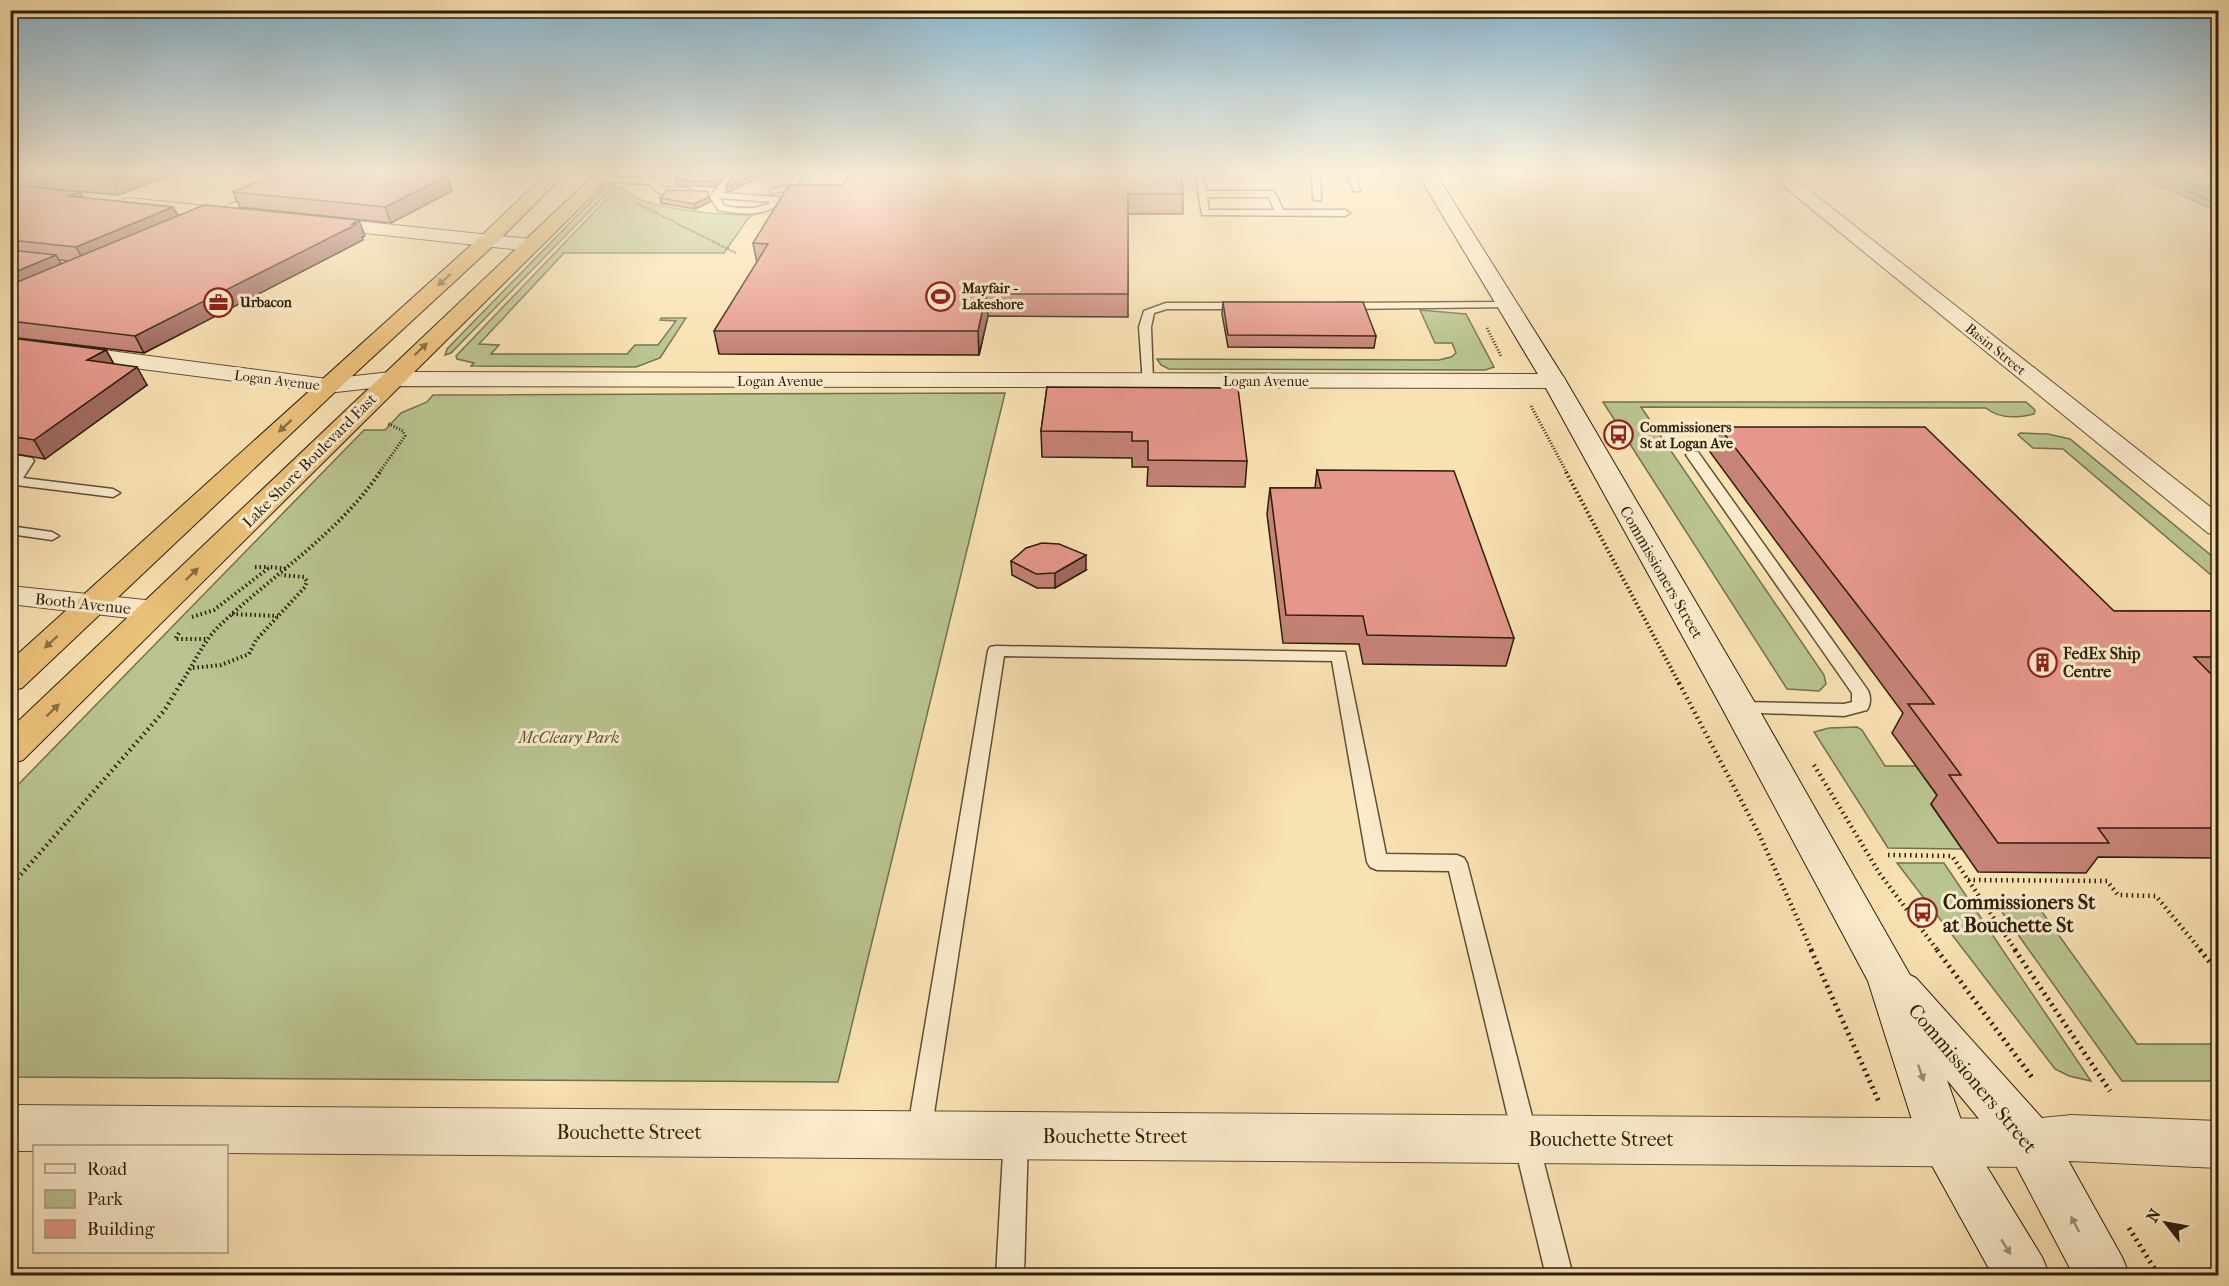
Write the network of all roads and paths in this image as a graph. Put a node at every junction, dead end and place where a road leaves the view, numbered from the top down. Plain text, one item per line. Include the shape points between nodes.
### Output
1 (393, 231) edge
2 (497, 231) edge
3 (545, 231) edge
4 (690, 231) edge
5 (1462, 231) edge
6 (1848, 231) edge
7 (487, 241) junction
8 (530, 245) junction
9 (736, 253) dead end
10 (1476, 305) junction
11 (1507, 305) junction
12 (1262, 306) edge
13 (1334, 306) edge
14 (10, 345) edge
15 (391, 379) junction
16 (1147, 381) junction
17 (1513, 381) junction
18 (1554, 381) junction
19 (327, 386) junction
20 (393, 414) dead end
21 (1693, 455) dead end
22 (10, 458) edge
23 (12, 482) edge
24 (113, 493) dead end
25 (2218, 527) edge
26 (10, 530) edge
27 (52, 536) dead end
28 (255, 567) dead end
29 (270, 567) junction
30 (288, 569) junction
31 (281, 575) junction
32 (10, 595) edge
33 (92, 604) junction
34 (155, 611) junction
35 (232, 614) junction
36 (279, 616) junction
37 (189, 618) dead end
38 (207, 639) junction
39 (182, 640) dead end
40 (192, 668) junction
41 (10, 680) edge
42 (1740, 708) junction
43 (10, 751) edge
44 (1888, 855) dead end
45 (1968, 880) junction
46 (10, 887) edge
47 (2218, 972) edge
48 (1889, 978) junction
49 (2110, 1091) dead end
50 (10, 1128) edge
51 (919, 1134) junction
52 (1016, 1135) junction
53 (1526, 1139) junction
54 (1922, 1142) junction
55 (2031, 1143) junction
56 (2218, 1145) edge
57 (1010, 1275) edge
58 (1560, 1275) edge
59 (2023, 1275) edge
60 (2103, 1275) edge

1 - 7 street
2 - 7 highway
3 - 8 highway, Lake Shore Boulevard East
4 - 9 path
5 - 11 street, Commissioners Street
6 - 25 street, Basin Street
7 - 8 street
7 -> 19 highway
15 -> 8 highway, Lake Shore Boulevard East
10 - 11 lane
10 - 13 lane
10 - 17 path
11 - 18 street, Commissioners Street
12 - 16 lane via 1166,306 1149,311 1145,327
14 - 19 street, Logan Avenue
15 - 16 street, Logan Avenue
15 - 19 street, Logan Avenue
34 -> 15 highway, Lake Shore Boulevard East
16 - 17 street, Logan Avenue
17 - 18 street, Logan Avenue
17 - 54 path via 1534,410 1759,834 1881,1108
18 - 42 street, Commissioners Street
19 -> 33 highway
20 - 30 path via 386,422 405,436 395,452 367,491
21 - 42 lane via 1861,693 1861,705 1844,710
22 - 23 lane via 27,461
23 - 24 lane
26 - 27 lane
28 - 29 path
29 - 30 path
29 - 37 path via 214,610
30 - 31 path
31 - 35 path
31 - 36 path via 297,575 307,581
32 - 33 street, Booth Avenue
33 - 34 street, Booth Avenue
33 -> 41 highway
43 -> 34 highway, Lake Shore Boulevard East
35 - 36 path
35 - 38 path
36 - 40 path via 256,640 249,654 221,665
38 - 39 path
38 - 40 path
40 - 46 path via 164,711
42 - 48 street, Commissioners Street
44 - 45 path via 1952,856
45 - 47 path via 2107,881 2118,895 2156,896
45 - 49 path
48 -> 54 street, Commissioners Street
48 - 55 street, Commissioners Street
50 - 51 street, Bouchette Street
51 - 52 street, Bouchette Street
51 - 53 lane via 996,651 1339,656 1377,862 1457,863
52 - 53 street, Bouchette Street
52 - 57 lane
53 - 54 street, Bouchette Street
53 - 58 lane
54 - 55 street, Bouchette Street
54 -> 59 street, Commissioners Street
55 - 56 street, Bouchette Street via 2071,1138
60 -> 55 street, Commissioners Street

